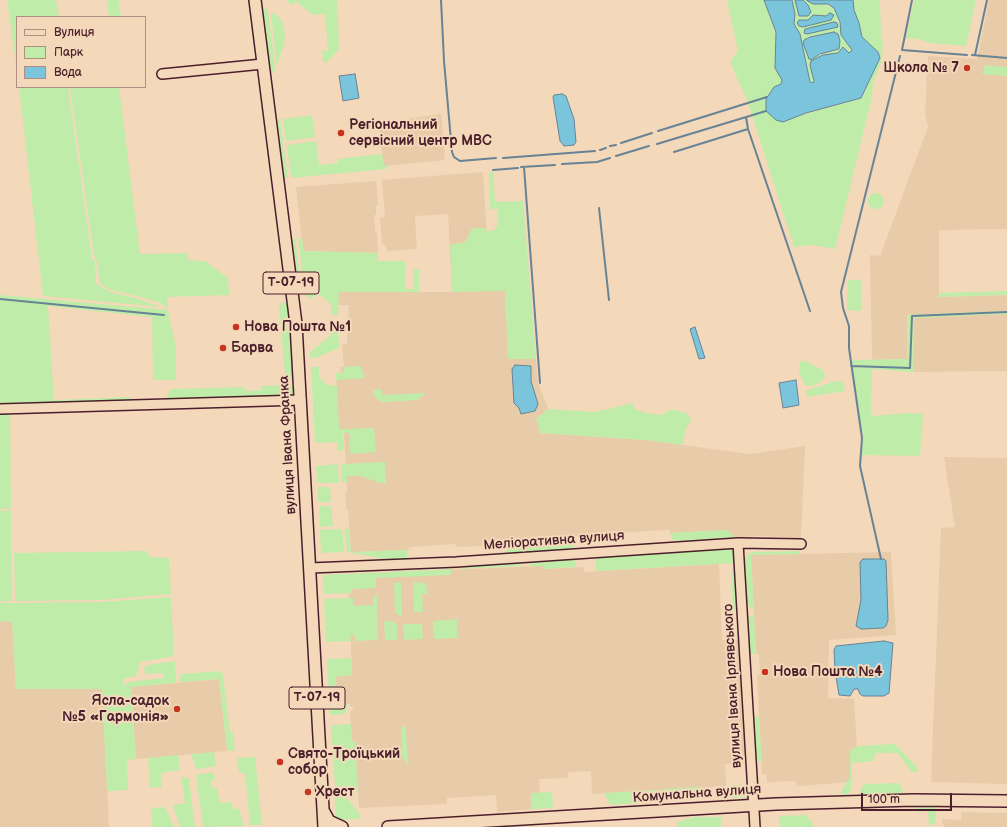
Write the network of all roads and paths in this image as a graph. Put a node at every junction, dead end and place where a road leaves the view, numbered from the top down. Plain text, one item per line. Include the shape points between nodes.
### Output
1 (255, 0) edge
2 (263, 64) junction
3 (162, 74) dead end
4 (301, 400) junction
5 (0, 409) edge
6 (738, 543) junction
7 (757, 543) junction
8 (801, 544) dead end
9 (740, 561) junction
10 (310, 568) junction
11 (1007, 800) edge
12 (754, 805) junction
13 (323, 810) junction
14 (324, 827) edge
15 (342, 827) edge
16 (388, 827) edge
17 (755, 827) edge

1 - 2 main road, вулиця Івана Франка / Т-07-19
2 - 3 street
2 - 4 main road, вулиця Івана Франка / Т-07-19 via 293,298
4 - 5 street
4 - 10 main road, вулиця Івана Франка / Т-07-19
6 - 7 street, Меліоративна вулиця
6 - 9 street, вулиця Івана Ірлявського
6 - 10 street, Меліоративна вулиця via 456,562
7 - 8 street, Меліоративна вулиця
7 - 9 street via 746,550
9 - 12 street, вулиця Івана Ірлявського
10 - 13 main road, вулиця Івана Франка / Т-07-19
11 - 12 main road, Комунальна вулиця
12 - 16 main road, Комунальна вулиця
12 - 17 street, вулиця Івана Ірлявського
13 - 14 main road, вулиця Івана Франка / Т-07-19
13 - 15 main road via 328,821

